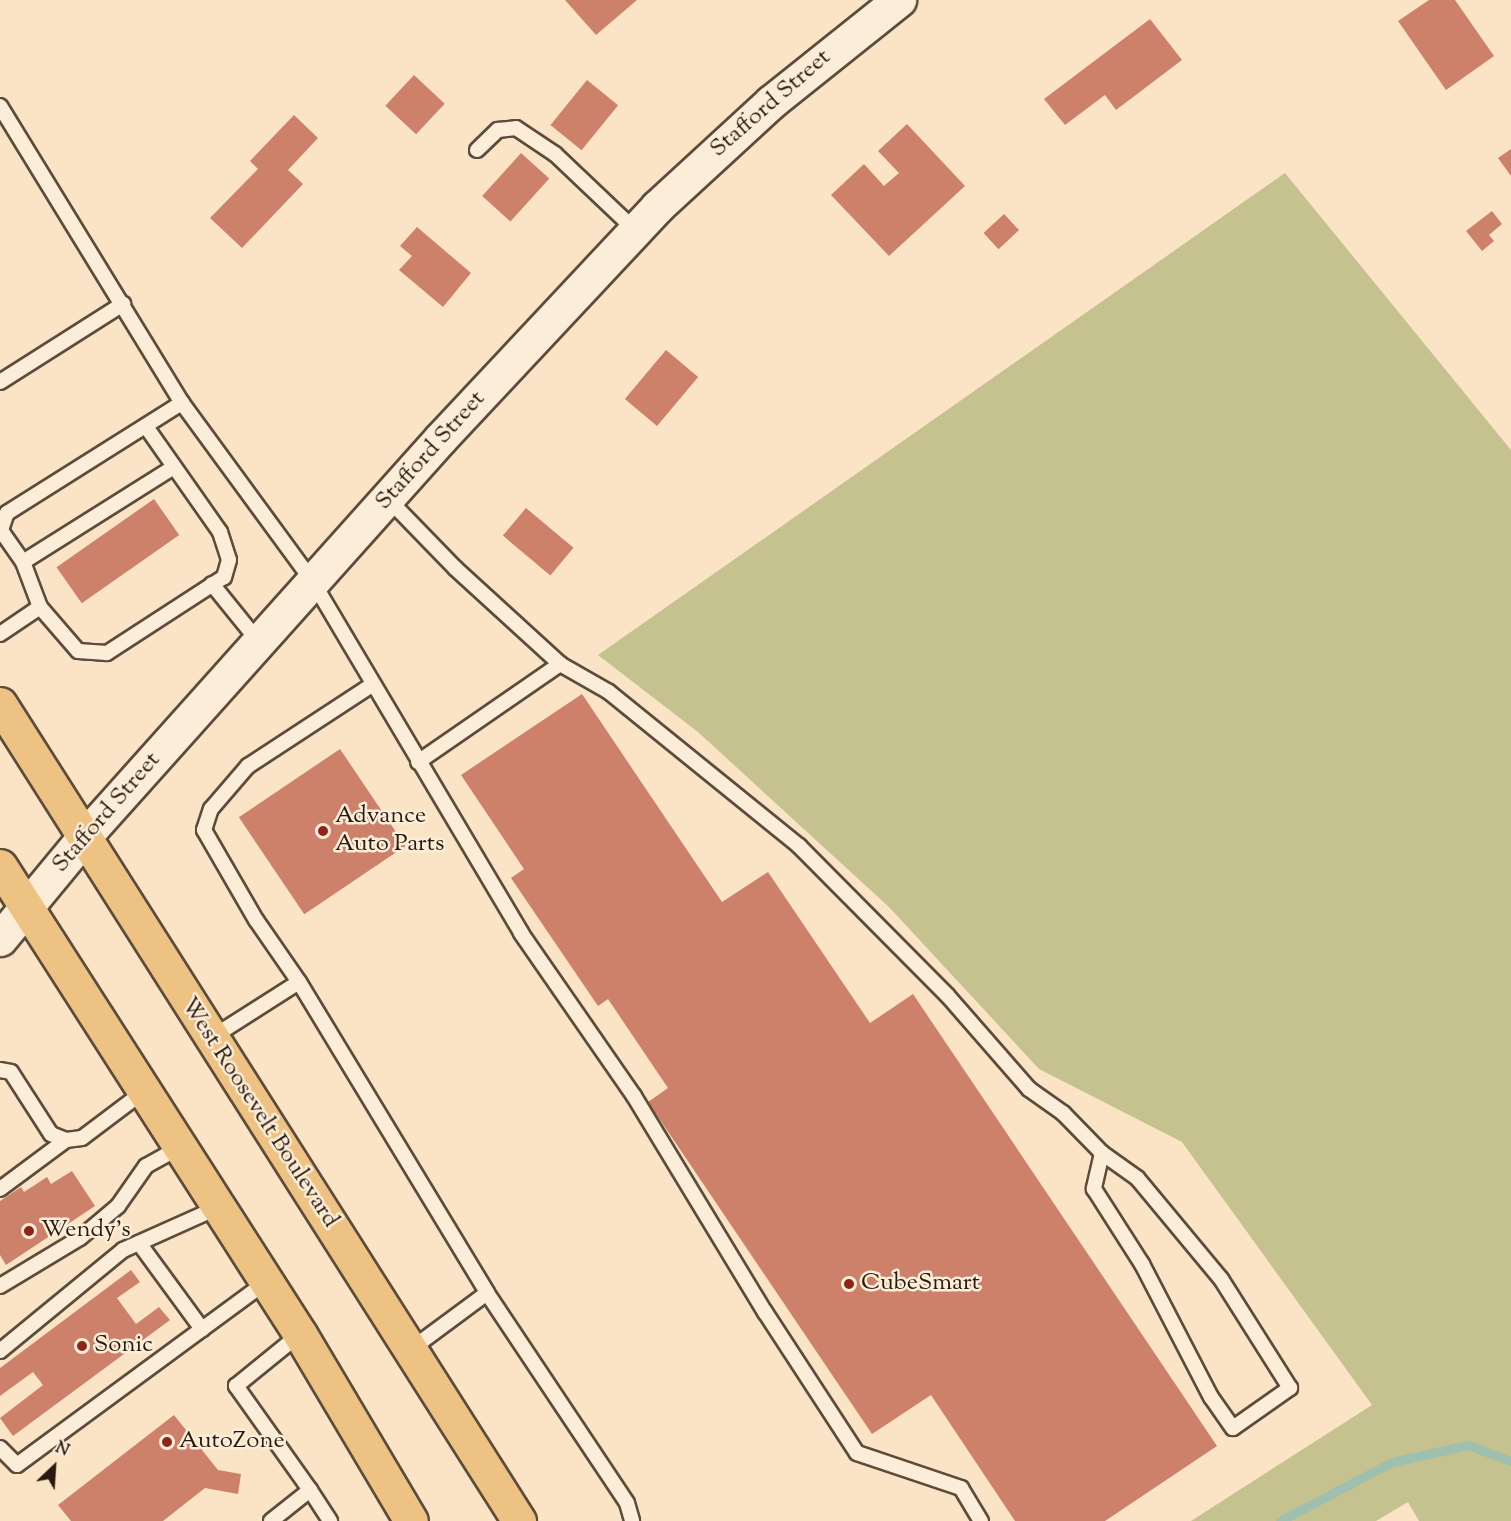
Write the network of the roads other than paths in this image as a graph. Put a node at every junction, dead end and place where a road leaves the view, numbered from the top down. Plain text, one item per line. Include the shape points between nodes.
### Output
1 (899, 0) edge
2 (0, 106) edge
3 (477, 150) dead end
4 (635, 230) junction
5 (123, 303) junction
6 (0, 382) edge
7 (182, 403) junction
8 (147, 428) junction
9 (174, 467) junction
10 (388, 499) junction
11 (23, 562) junction
12 (313, 582) junction
13 (212, 584) junction
14 (40, 607) junction
15 (0, 634) edge
16 (259, 642) junction
17 (560, 664) junction
18 (372, 685) junction
19 (0, 704) edge
20 (418, 762) junction
21 (84, 837) junction
22 (0, 866) edge
23 (27, 907) junction
24 (0, 939) edge
25 (299, 982) junction
26 (211, 1038) junction
27 (0, 1070) edge
28 (143, 1092) junction
29 (66, 1140) junction
30 (179, 1148) junction
31 (1102, 1152) junction
32 (0, 1189) edge
33 (217, 1208) junction
34 (139, 1243) junction
35 (265, 1283) junction
36 (0, 1286) edge
37 (487, 1293) junction
38 (201, 1329) junction
39 (300, 1334) junction
40 (410, 1350) junction
41 (0, 1351) edge
42 (0, 1448) edge
43 (310, 1490) junction
44 (271, 1521) edge
45 (330, 1521) edge
46 (411, 1521) edge
47 (519, 1521) edge
48 (632, 1521) edge
49 (981, 1521) edge

1 - 4 street, Stafford Street via 762,109
2 - 5 lane
3 - 4 lane via 498,130 516,128 555,154
4 - 10 street, Stafford Street
5 - 6 lane
5 - 7 lane
7 - 8 lane
7 - 12 lane
8 - 9 lane
8 - 11 lane via 7,513 1,530
9 - 11 lane
9 - 13 lane via 220,531 229,560 224,577
10 - 12 street, Stafford Street
10 - 17 lane via 455,568
11 - 14 lane
12 - 16 street, Stafford Street
12 - 18 lane
13 - 14 lane via 107,653 78,651
13 - 16 lane
14 - 15 lane
16 - 21 street, Stafford Street
17 - 20 lane
17 - 31 lane via 609,692 799,846 947,995 1029,1089 1063,1113
18 - 20 lane
18 - 25 lane via 249,766 211,809 204,830 256,920
19 - 21 highway, West Roosevelt Boulevard
20 - 49 lane via 521,933 634,1096 770,1320 857,1453 961,1488
21 - 23 street, Stafford Street
21 - 26 highway, West Roosevelt Boulevard
22 - 23 highway
23 - 24 street, Stafford Street
23 - 28 highway
25 - 26 lane
25 - 37 lane
26 - 40 highway, West Roosevelt Boulevard
27 - 29 lane via 11,1072 51,1134
28 - 29 lane via 82,1138
28 - 30 highway
29 - 32 lane
30 - 33 highway
30 - 36 lane via 146,1166 117,1206 80,1238
31 - 31 lane via 1094,1190 1142,1264 1211,1397 1233,1428 1290,1388 1221,1279 1137,1178
33 - 34 lane
33 - 35 highway
34 - 38 lane
34 - 41 lane via 123,1250
35 - 38 lane
35 - 39 highway
37 - 40 lane
37 - 48 lane via 627,1503
38 - 42 lane via 17,1465
39 - 43 lane via 236,1386
39 - 46 highway
40 - 47 highway, West Roosevelt Boulevard
43 - 44 lane
43 - 45 lane

